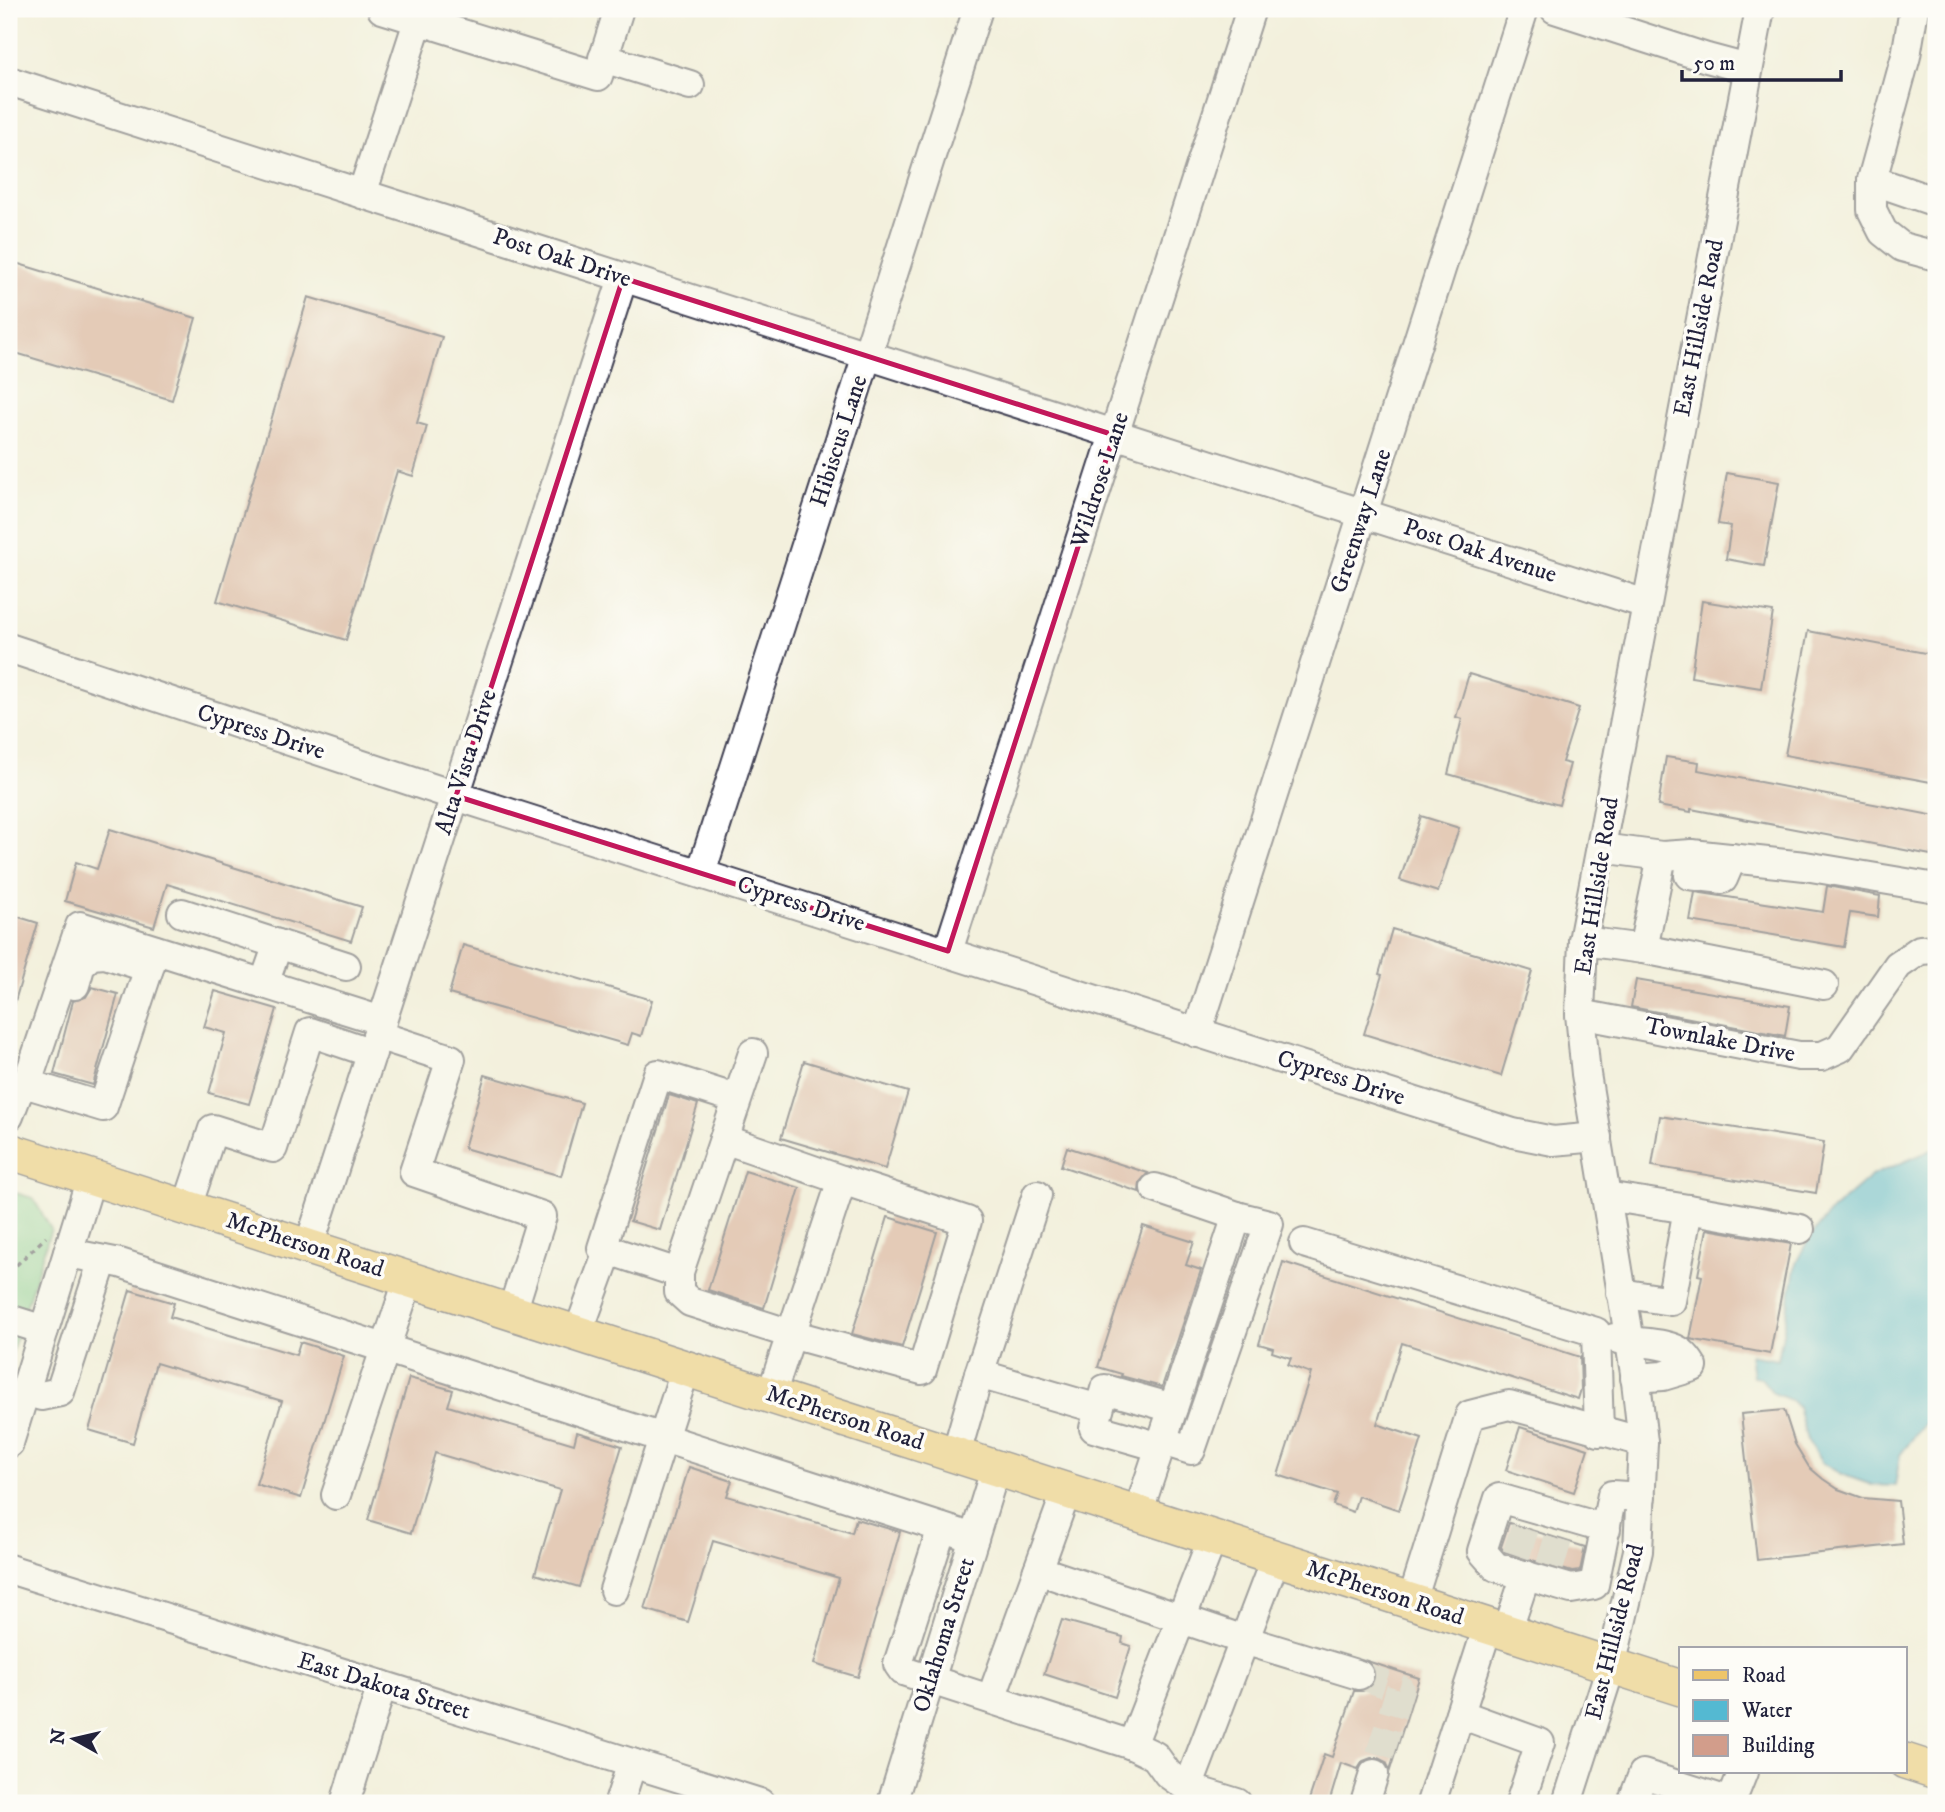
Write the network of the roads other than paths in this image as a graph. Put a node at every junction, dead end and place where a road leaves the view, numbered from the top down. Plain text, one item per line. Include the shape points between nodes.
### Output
1 (382, 9) edge
2 (619, 9) edge
3 (978, 9) edge
4 (1251, 9) edge
5 (1524, 9) edge
6 (1555, 9) edge
7 (1760, 9) edge
8 (1914, 9) edge
9 (420, 15) edge
10 (601, 67) junction
11 (1748, 69) junction
12 (9, 81) edge
13 (690, 85) dead end
14 (1872, 180) junction
15 (362, 194) junction
16 (1936, 202) edge
17 (1936, 256) edge
18 (623, 278) junction
19 (867, 355) junction
20 (1114, 435) junction
21 (1363, 514) junction
22 (1646, 604) junction
23 (9, 648) edge
24 (456, 796) junction
25 (1601, 848) junction
26 (1662, 856) junction
27 (701, 873) junction
28 (1936, 888) edge
29 (182, 913) dead end
30 (1583, 941) junction
31 (278, 944) junction
32 (1643, 949) junction
33 (1936, 949) edge
34 (948, 951) junction
35 (152, 959) junction
36 (346, 966) dead end
37 (264, 984) junction
38 (1824, 985) dead end
39 (1580, 1014) junction
40 (1197, 1033) junction
41 (377, 1036) junction
42 (753, 1053) dead end
43 (27, 1080) junction
44 (721, 1094) dead end
45 (9, 1116) edge
46 (1597, 1138) junction
47 (724, 1139) junction
48 (9, 1151) edge
49 (92, 1178) junction
50 (842, 1180) junction
51 (1155, 1188) dead end
52 (1037, 1195) dead end
53 (1606, 1196) junction
54 (187, 1208) junction
55 (1688, 1209) junction
56 (1237, 1216) junction
57 (1800, 1229) dead end
58 (1304, 1243) dead end
59 (60, 1244) junction
60 (309, 1246) junction
61 (608, 1251) junction
62 (103, 1260) junction
63 (666, 1269) dead end
64 (409, 1278) junction
65 (1621, 1293) junction
66 (512, 1312) junction
67 (9, 1319) edge
68 (44, 1330) junction
69 (1596, 1332) junction
70 (578, 1333) junction
71 (791, 1334) junction
72 (1629, 1343) junction
73 (385, 1348) junction
74 (687, 1367) junction
75 (979, 1374) junction
76 (1635, 1378) junction
77 (25, 1391) junction
78 (771, 1395) junction
79 (1173, 1408) junction
80 (1099, 1409) junction
81 (1600, 1432) junction
82 (663, 1438) junction
83 (1643, 1442) junction
84 (9, 1443) edge
85 (1161, 1444) junction
86 (956, 1454) junction
87 (996, 1467) junction
88 (1067, 1490) junction
89 (336, 1495) dead end
90 (1641, 1497) junction
91 (1138, 1513) junction
92 (942, 1528) junction
93 (1606, 1529) junction
94 (1213, 1537) junction
95 (974, 1538) junction
96 (1276, 1557) junction
97 (9, 1569) edge
98 (1038, 1570) junction
99 (1530, 1570) junction
100 (614, 1590) dead end
101 (1412, 1601) junction
102 (1183, 1620) junction
103 (1498, 1629) junction
104 (1244, 1640) junction
105 (1611, 1666) junction
106 (1359, 1675) tunnel mouth
107 (930, 1679) junction
108 (382, 1685) junction
109 (1679, 1687) edge
110 (992, 1699) junction
111 (1460, 1714) junction
112 (1132, 1745) junction
113 (1906, 1761) edge
114 (632, 1763) junction
115 (1936, 1771) edge
116 (1743, 1773) edge
117 (1374, 1774) tunnel mouth
118 (1188, 1788) junction
119 (345, 1803) edge
120 (619, 1803) edge
121 (760, 1803) edge
122 (892, 1803) edge
123 (1237, 1803) edge
124 (1365, 1803) edge
125 (1431, 1803) edge
126 (1520, 1803) edge
127 (1567, 1803) edge
128 (1632, 1803) edge
129 (1733, 1803) edge

1 - 9 street
2 - 10 street
3 - 19 street, Hibiscus Lane
4 - 20 street, Wildrose Lane
5 - 21 street, Greenway Lane
6 - 11 street
7 - 11 street, East Hillside Road
8 - 14 street
9 - 10 street
9 - 15 street
10 - 13 street
11 - 22 street, East Hillside Road
12 - 15 street, Post Oak Drive
14 - 16 street
14 - 17 street via 1872,209 1882,232 1902,247
15 - 18 street, Post Oak Drive
18 - 19 street, Post Oak Drive
18 - 24 street, Alta Vista Drive
19 - 20 street, Post Oak Drive
19 - 27 street, Hibiscus Lane
20 - 21 street, Post Oak Avenue
20 - 34 street, Wildrose Lane
21 - 22 street, Post Oak Avenue
21 - 40 street, Greenway Lane
22 - 25 street, East Hillside Road
23 - 24 street, Cypress Drive
24 - 27 street, Cypress Drive
24 - 41 street, Alta Vista Drive
25 - 26 street
25 - 30 street, East Hillside Road
26 - 28 street via 1692,854 1805,866
26 - 32 street
27 - 34 street, Cypress Drive
29 - 31 street
30 - 32 street
30 - 39 street, East Hillside Road
31 - 36 street
31 - 37 street
32 - 38 street
33 - 39 street, Townlake Drive via 1920,950 1898,965 1840,1048 1822,1056 1799,1056
34 - 40 street, Cypress Drive
35 - 37 street
35 - 43 street via 103,1107
35 - 43 street via 80,926
37 - 41 street
39 - 46 street, East Hillside Road
40 - 46 street, Cypress Drive via 1513,1133 1553,1140
41 - 54 street via 310,1032 273,1148 213,1129
41 - 60 street, Alta Vista Drive
41 - 66 street via 451,1059 414,1172 542,1216
42 - 47 street
43 - 45 street
44 - 61 street via 658,1074 602,1248
46 - 53 street, East Hillside Road
47 - 50 street
47 - 71 street via 679,1272 678,1292 690,1302
48 - 49 main road, McPherson Road
49 - 54 main road, McPherson Road
49 - 59 street
50 - 71 street
50 - 71 street via 967,1221 922,1370
51 - 56 street
52 - 75 street
53 - 55 street
53 - 65 street, East Hillside Road
54 - 60 main road, McPherson Road
55 - 57 street
55 - 65 street via 1671,1301
56 - 79 street
56 - 85 street via 1269,1224 1191,1450
58 - 69 street
59 - 62 street
59 - 68 street
60 - 64 main road, McPherson Road
61 - 63 street
61 - 70 street
62 - 73 street
62 - 77 street via 60,1392 41,1396
64 - 66 main road, McPherson Road
64 - 73 street
65 - 72 street, East Hillside Road
66 - 70 main road, McPherson Road
67 - 68 street
68 - 77 street
69 - 72 street
69 - 81 street
70 - 74 main road, McPherson Road
71 - 78 street
72 - 76 street, East Hillside Road
72 - 76 street via 1659,1344 1681,1352 1693,1367
73 - 82 street
73 - 89 street
74 - 78 main road, McPherson Road
74 - 82 street
75 - 80 street
75 - 86 street
76 - 83 street, East Hillside Road
77 - 84 street
78 - 86 main road, McPherson Road
79 - 80 street via 1105,1389
79 - 85 street
80 - 85 street via 1094,1428
81 - 83 street
81 - 101 street via 1509,1405 1470,1415
82 - 92 street
82 - 100 street
83 - 90 street, East Hillside Road
85 - 91 street
86 - 87 main road, McPherson Road
87 - 88 main road, McPherson Road
87 - 95 street, Oklahoma Street
88 - 91 main road, McPherson Road
88 - 98 street
90 - 93 street via 1612,1495
90 - 105 street, East Hillside Road via 1638,1551
91 - 94 main road, McPherson Road
92 - 95 street
92 - 107 street via 898,1664 903,1671
93 - 99 street via 1594,1585 1571,1589
93 - 99 street via 1561,1528 1527,1518 1499,1498 1482,1551 1496,1567
94 - 96 main road, McPherson Road
94 - 102 street
95 - 107 street, Oklahoma Street
96 - 101 main road, McPherson Road
96 - 104 street
97 - 108 street, East Dakota Street
98 - 102 street
98 - 110 street
99 - 103 street
101 - 103 main road, McPherson Road
102 - 104 street
102 - 112 street
103 - 105 main road, McPherson Road
103 - 111 street
104 - 106 street
104 - 118 street
105 - 109 main road, McPherson Road
105 - 127 street, East Hillside Road
107 - 110 street
107 - 122 street, Oklahoma Street
108 - 114 street, East Dakota Street
108 - 119 street
110 - 112 street
111 - 125 street
111 - 126 street via 1540,1743
112 - 118 street via 1155,1756 1168,1774
113 - 115 main road
114 - 120 street
114 - 121 street, East Dakota Street
116 - 129 street
117 - 124 street
118 - 123 street
128 - 129 street via 1643,1774

